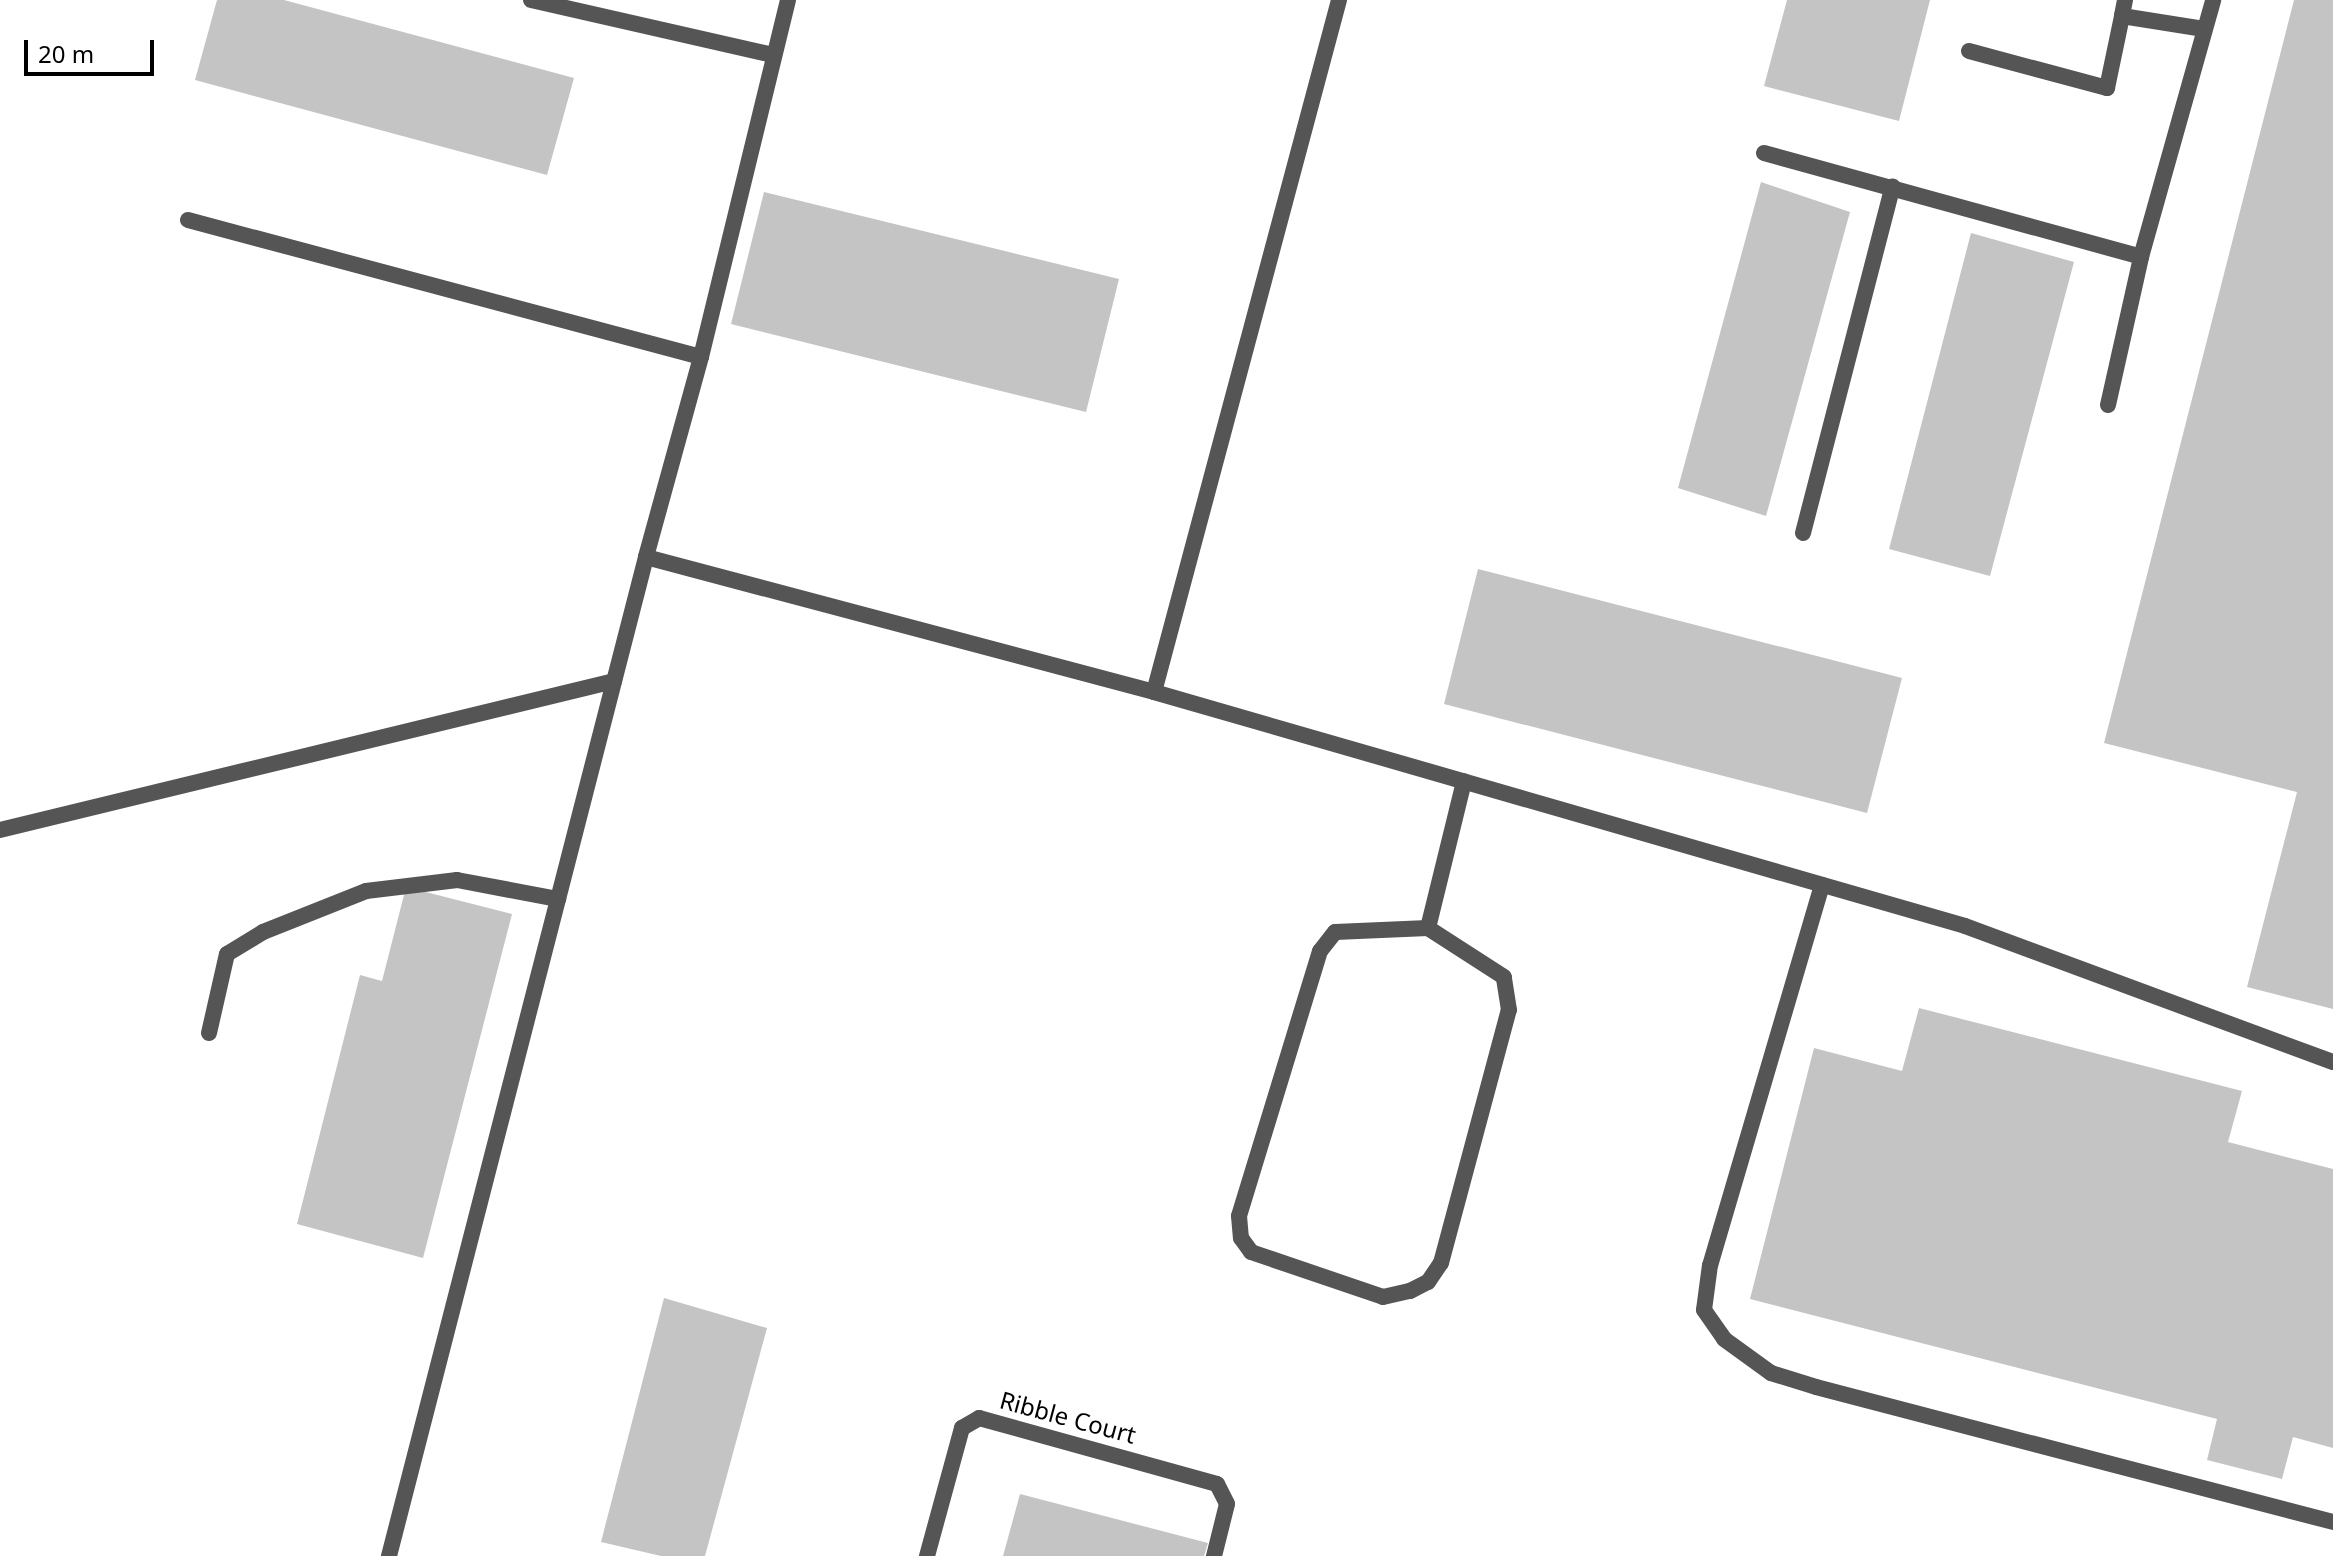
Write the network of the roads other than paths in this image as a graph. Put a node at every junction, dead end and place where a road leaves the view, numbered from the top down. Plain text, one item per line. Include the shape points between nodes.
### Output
1 (531, 0) edge
2 (788, 0) edge
3 (1339, 0) edge
4 (2213, 0) edge
5 (2124, 8) edge
6 (2204, 29) junction
7 (1969, 51) dead end
8 (774, 55) junction
9 (1764, 153) dead end
10 (1893, 186) junction
11 (188, 220) dead end
12 (2141, 257) junction
13 (701, 357) junction
14 (2108, 405) dead end
15 (1803, 533) dead end
16 (646, 557) junction
17 (614, 681) junction
18 (1154, 692) junction
19 (1464, 781) junction
20 (0, 830) edge
21 (1822, 885) junction
22 (558, 899) junction
23 (1428, 928) junction
24 (209, 1033) dead end
25 (2333, 1062) edge
26 (2333, 1522) edge
27 (389, 1556) edge
28 (927, 1556) edge
29 (1214, 1556) edge

1 - 8 lane
2 - 8 lane
3 - 18 lane
4 - 6 lane
5 - 6 lane
5 - 7 lane via 2107,88
6 - 12 lane
8 - 13 lane
9 - 10 lane
10 - 12 lane
10 - 15 lane
11 - 13 lane
12 - 14 lane
13 - 16 lane
16 - 17 lane
16 - 18 lane
17 - 20 lane
17 - 22 lane
18 - 19 lane
19 - 21 lane
19 - 23 lane
21 - 25 lane via 1965,926
21 - 26 lane via 1710,1265 1704,1310 1724,1339 1771,1373 1816,1387
22 - 24 lane via 457,880 366,891 263,932 227,954
22 - 27 lane
23 - 23 lane via 1504,977 1509,1010 1441,1263 1428,1282 1383,1297 1251,1252 1241,1238 1239,1216 1320,951 1335,932
28 - 29 lane, Ribble Court via 962,1428 979,1418 1217,1484 1227,1504

